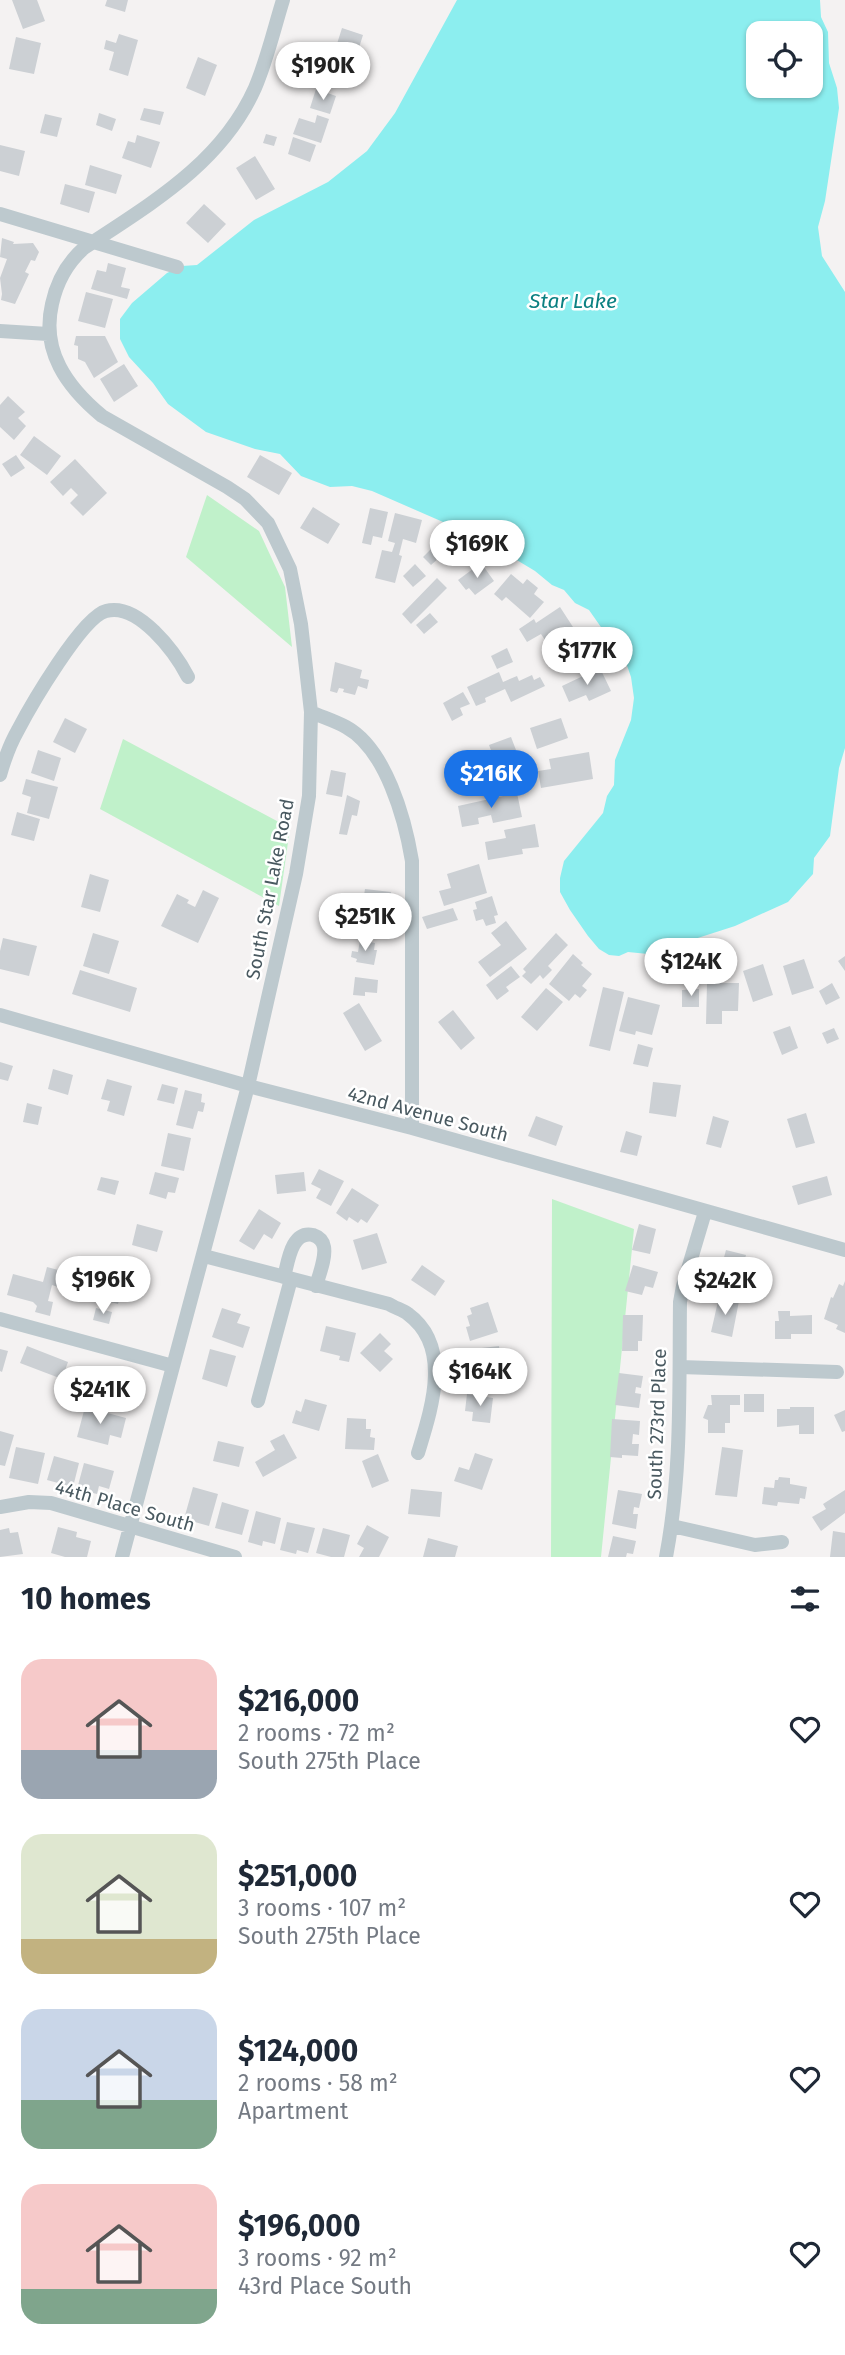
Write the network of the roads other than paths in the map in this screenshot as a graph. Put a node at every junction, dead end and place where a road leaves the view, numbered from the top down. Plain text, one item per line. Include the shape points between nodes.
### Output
1 (283, 0) edge
2 (0, 214) edge
3 (95, 241) junction
4 (177, 267) dead end
5 (0, 331) edge
6 (48, 334) junction
7 (188, 677) dead end
8 (310, 712) junction
9 (0, 775) edge
10 (0, 1015) edge
11 (247, 1086) junction
12 (412, 1128) junction
13 (705, 1212) junction
14 (845, 1250) edge
15 (204, 1256) junction
16 (288, 1278) junction
17 (316, 1286) junction
18 (0, 1319) edge
19 (173, 1366) junction
20 (680, 1367) junction
21 (837, 1371) dead end
22 (258, 1401) dead end
23 (418, 1453) dead end
24 (1, 1505) edge
25 (131, 1526) junction
26 (672, 1526) junction
27 (782, 1542) dead end
28 (216, 1554) edge
29 (122, 1557) edge
30 (235, 1557) edge
31 (666, 1557) edge

1 - 3 street, South Star Lake Road via 254,89 221,143 175,186
2 - 3 street
3 - 4 street
3 - 6 street, South Star Lake Road via 73,257 61,276
5 - 6 street
6 - 8 street, South Star Lake Road via 65,379 89,406 227,487 268,523 290,569 296,594
7 - 9 street via 177,658 138,616 119,610 100,613 74,640 16,732
8 - 11 street, South Star Lake Road via 309,796 298,863
8 - 12 street via 348,728 365,745 396,797 407,829 412,860
10 - 11 street, 42nd Avenue South
11 - 12 street, 42nd Avenue South
11 - 15 street, South Star Lake Road
12 - 13 street, 42nd Avenue South
13 - 14 street, 42nd Avenue South
13 - 20 street, South 273rd Place via 680,1302
15 - 16 street
15 - 19 street, South Star Lake Road
16 - 17 street
16 - 17 street via 295,1242 314,1236 325,1249
16 - 22 street
17 - 23 street via 389,1304 409,1315 426,1334 436,1382
18 - 19 street
19 - 25 street, South Star Lake Road
20 - 21 street
20 - 26 street, South 273rd Place
24 - 25 street, 44th Place South via 51,1503
25 - 28 street, 44th Place South
25 - 29 street, South Star Lake Road
26 - 27 street via 755,1545
26 - 31 street, South 273rd Place
28 - 30 street, 44th Place South

